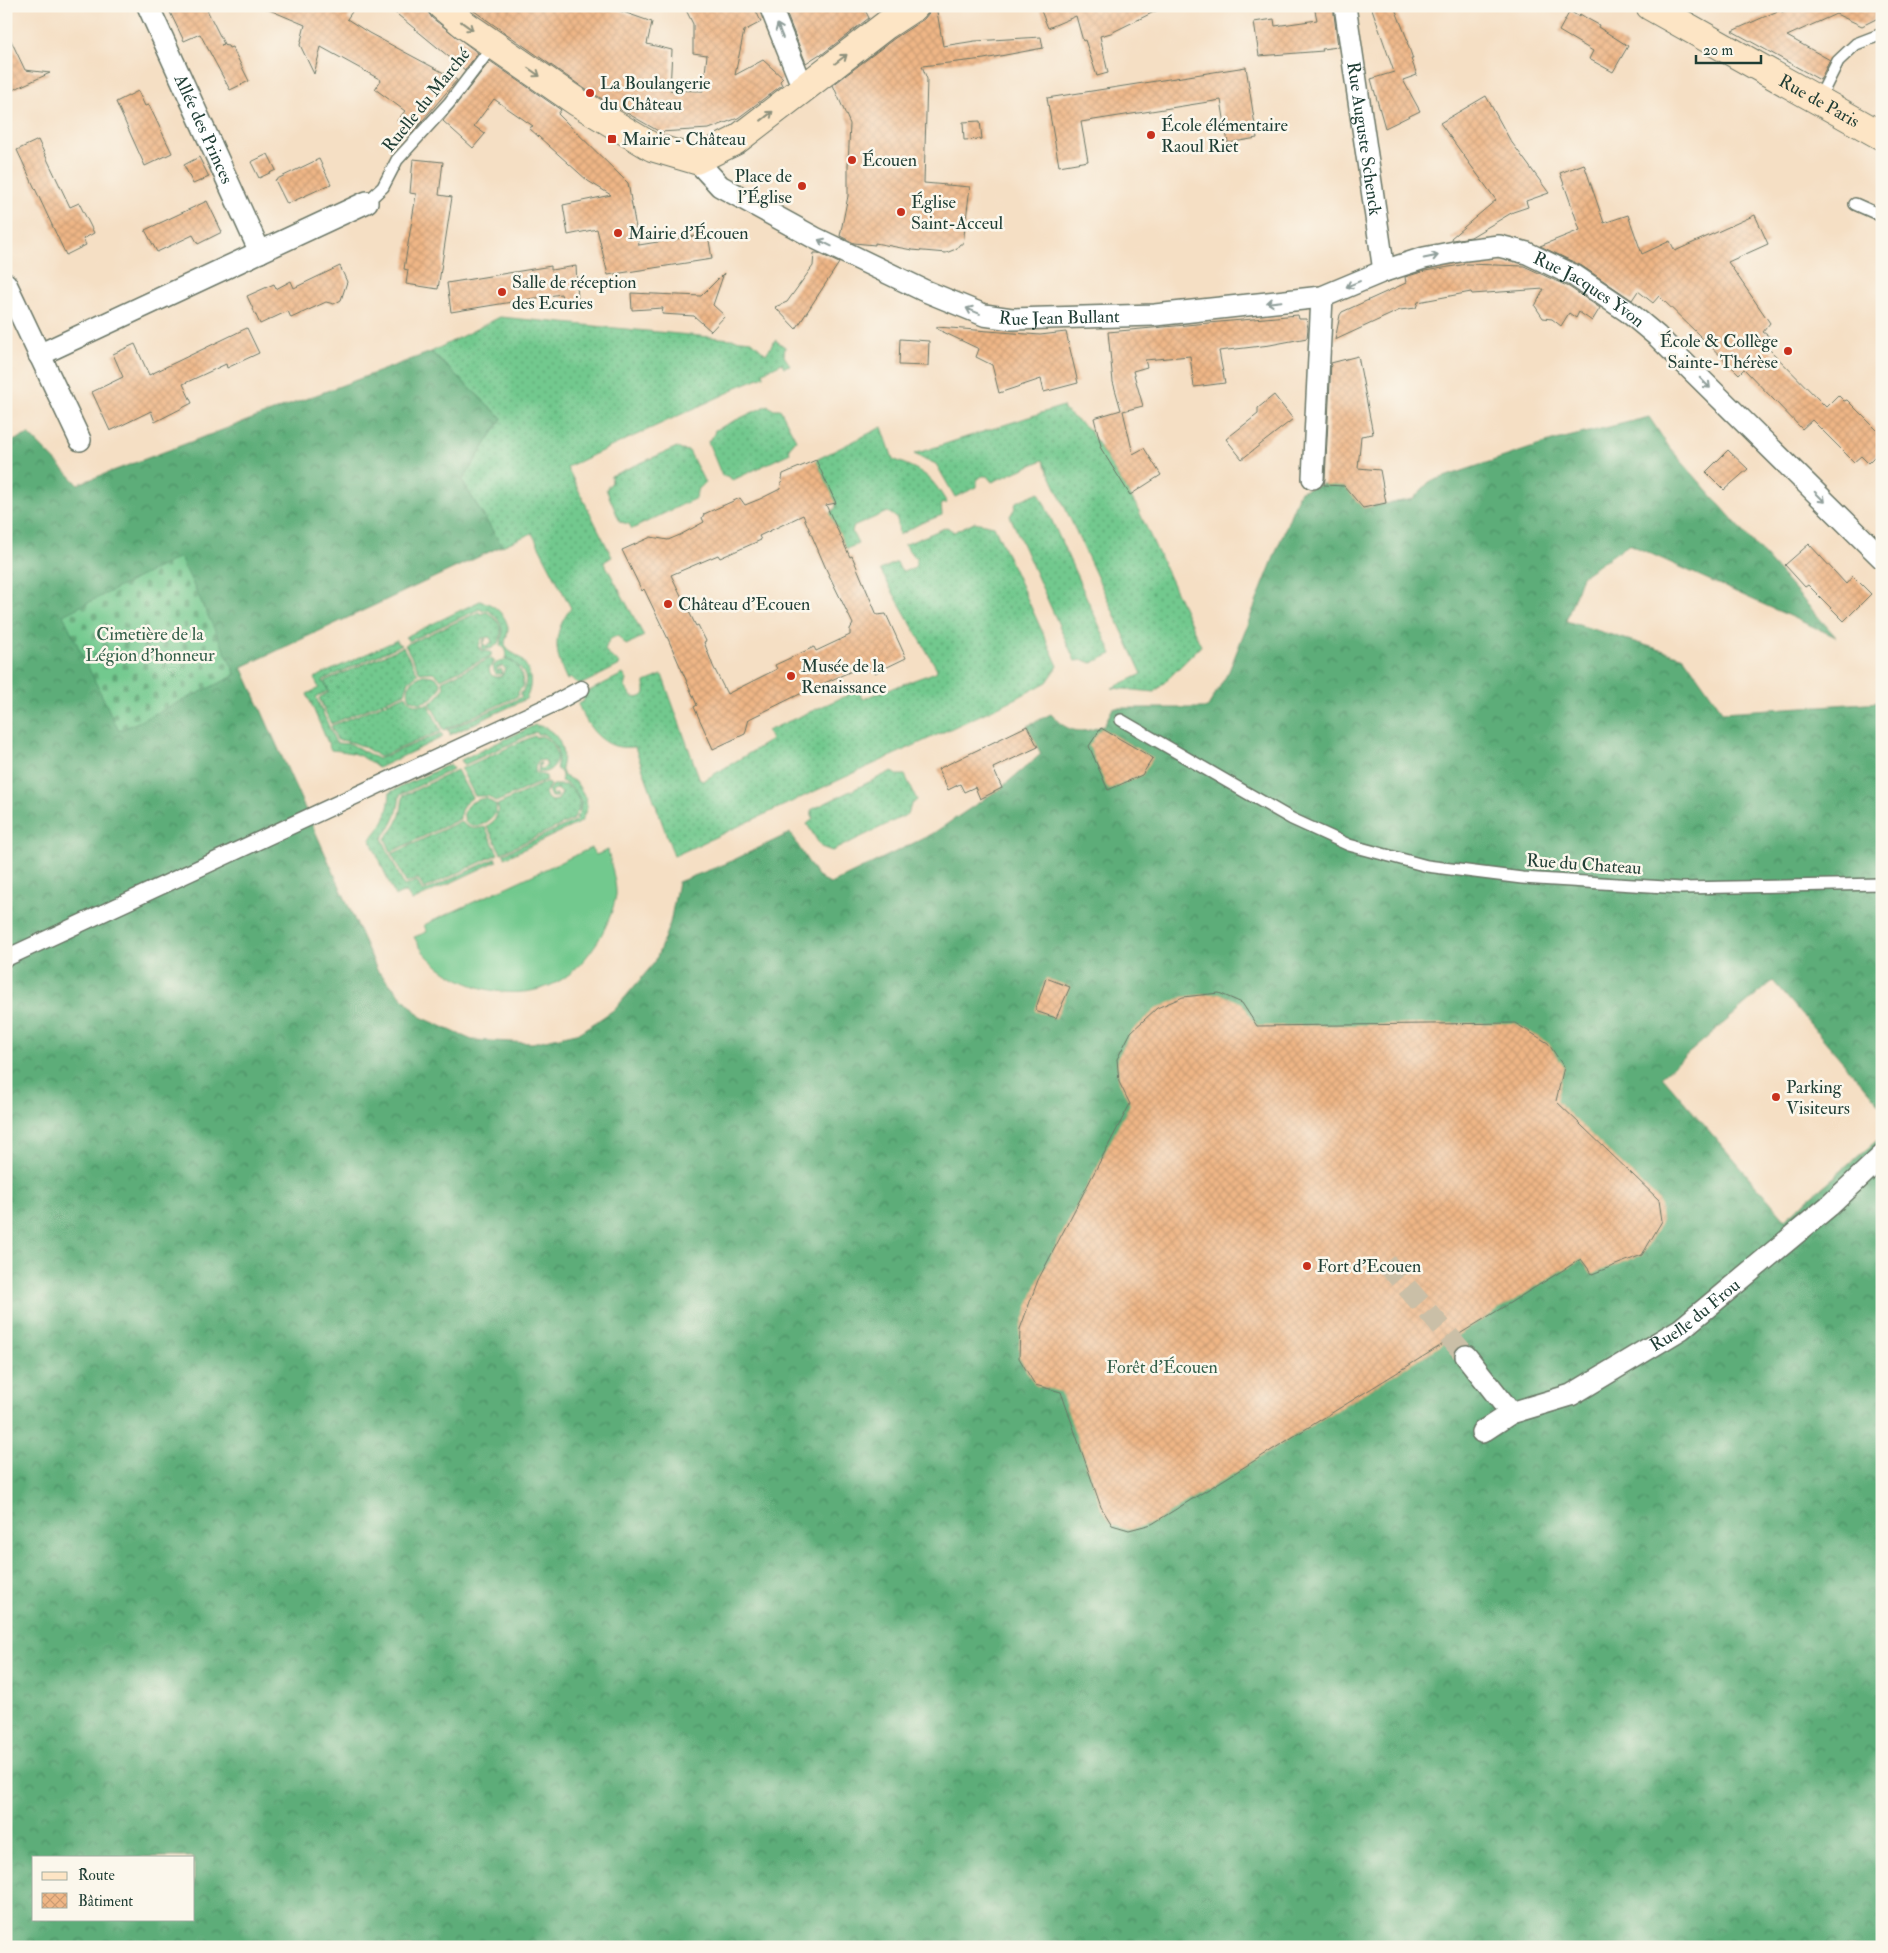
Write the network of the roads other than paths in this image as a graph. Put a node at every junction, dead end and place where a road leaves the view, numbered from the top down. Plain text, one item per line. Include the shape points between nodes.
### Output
1 (148, 6) edge
2 (442, 6) edge
3 (770, 6) edge
4 (915, 6) edge
5 (1345, 6) edge
6 (1650, 6) edge
7 (1882, 34) edge
8 (494, 44) junction
9 (802, 88) junction
10 (1818, 101) junction
11 (1882, 136) edge
12 (696, 160) junction
13 (366, 202) joint
14 (1855, 204) dead end
15 (1882, 216) edge
16 (260, 252) junction
17 (1384, 271) junction
18 (6, 284) edge
19 (1322, 297) junction
20 (39, 355) junction
21 (80, 440) dead end
22 (1313, 478) dead end
23 (1882, 558) edge
24 (581, 689) dead end
25 (1121, 720) dead end
26 (1882, 884) edge
27 (6, 958) edge
28 (1882, 1156) edge
29 (1466, 1356) tunnel mouth
30 (1511, 1414) junction
31 (1482, 1432) dead end

1 - 16 street, Allée des Princes
2 -> 8 main road
9 -> 3 street
9 -> 4 main road
5 - 17 street, Rue Auguste Schenck
6 - 10 main road, Rue de Paris
7 - 10 lane via 1856,44 1838,60
8 -> 12 main road via 577,102 652,147
8 - 13 lane, Ruelle du Marché via 449,103 397,160 382,188
12 -> 9 main road via 735,141
10 - 11 main road, Rue de Paris
19 -> 12 street, Rue Jean Bullant via 1155,315 1012,319 984,315 923,290 754,205 720,186
13 - 16 street
14 - 15 lane
16 - 20 street
17 -> 19 street, Rue Jean Bullant
17 -> 23 street, Rue Jacques Yvon via 1424,258 1499,246 1527,253 1575,276 1657,336
18 - 20 street
19 - 22 street
20 - 21 street
24 - 27 street
25 - 26 lane, Rue du Chateau via 1292,820 1349,845 1427,866 1522,878 1681,888
28 - 30 street, Ruelle du Frou via 1829,1206 1681,1329 1571,1395
29 - 30 street
30 - 31 street, Ruelle du Frou

